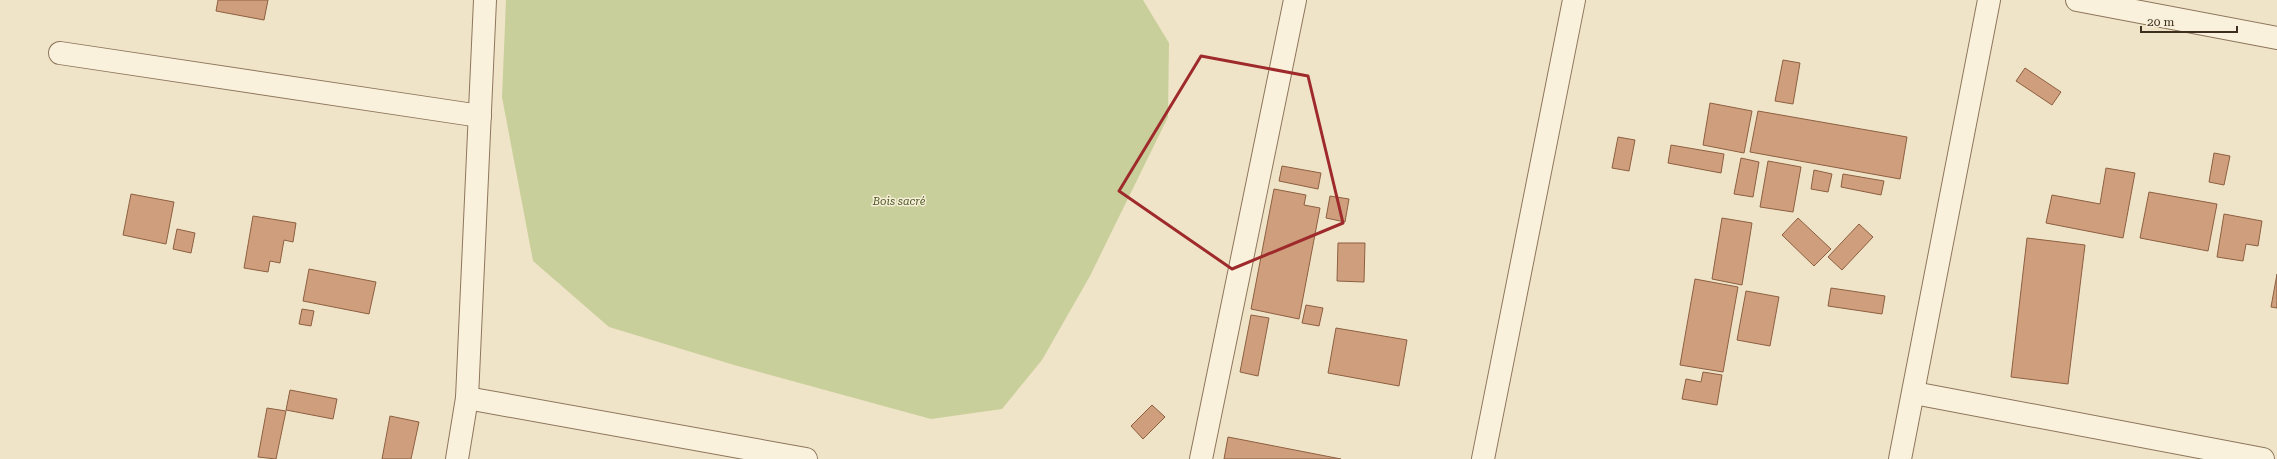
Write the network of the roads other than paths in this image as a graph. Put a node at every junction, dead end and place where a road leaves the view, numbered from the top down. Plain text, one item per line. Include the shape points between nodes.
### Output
1 (485, 0) edge
2 (1295, 0) edge
3 (1574, 0) edge
4 (1989, 0) edge
5 (2078, 0) edge
6 (2277, 38) edge
7 (60, 53) dead end
8 (480, 116) junction
9 (1914, 393) junction
10 (467, 398) junction
11 (457, 459) edge
12 (806, 459) edge
13 (1201, 459) edge
14 (1483, 459) edge
15 (1900, 459) edge
16 (2263, 459) edge

1 - 8 street
2 - 13 street
3 - 14 street
4 - 9 street
5 - 6 street
7 - 8 street
8 - 10 street
9 - 15 street
9 - 16 street
10 - 11 street
10 - 12 street

